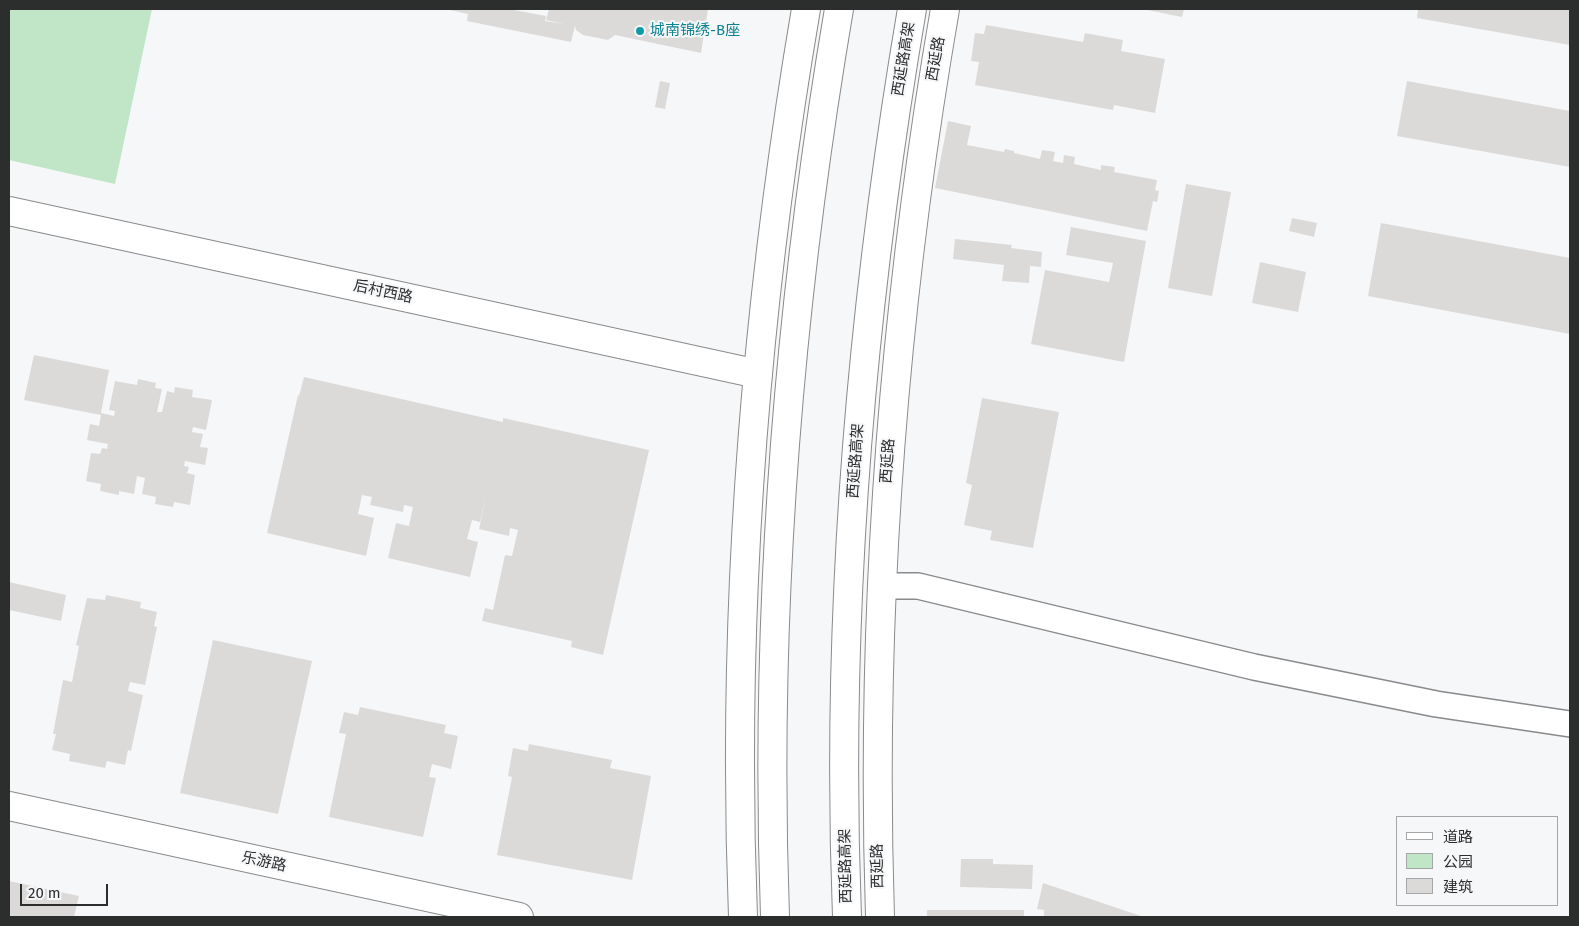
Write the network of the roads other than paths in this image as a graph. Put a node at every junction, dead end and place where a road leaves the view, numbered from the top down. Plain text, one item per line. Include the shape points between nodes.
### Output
1 (806, 9) edge
2 (839, 9) edge
3 (912, 9) edge
4 (945, 9) edge
5 (9, 210) edge
6 (758, 374) junction
7 (881, 586) junction
8 (1570, 724) edge
9 (9, 806) edge
10 (519, 917) edge
11 (743, 917) edge
12 (775, 917) edge
13 (847, 917) edge
14 (880, 917) edge

1 - 6 main road via 778,197
2 - 12 main road via 805,242 784,448 773,700
3 - 13 main road, 西延路高架 via 876,251 855,472 845,701
4 - 7 main road, 西延路 via 923,145 901,322
5 - 6 main road, 后村西路
6 - 11 main road via 743,629 740,772
7 - 8 street via 918,586 1254,667 1436,704
7 - 14 main road, 西延路 via 877,717
9 - 10 main road, 乐游路

